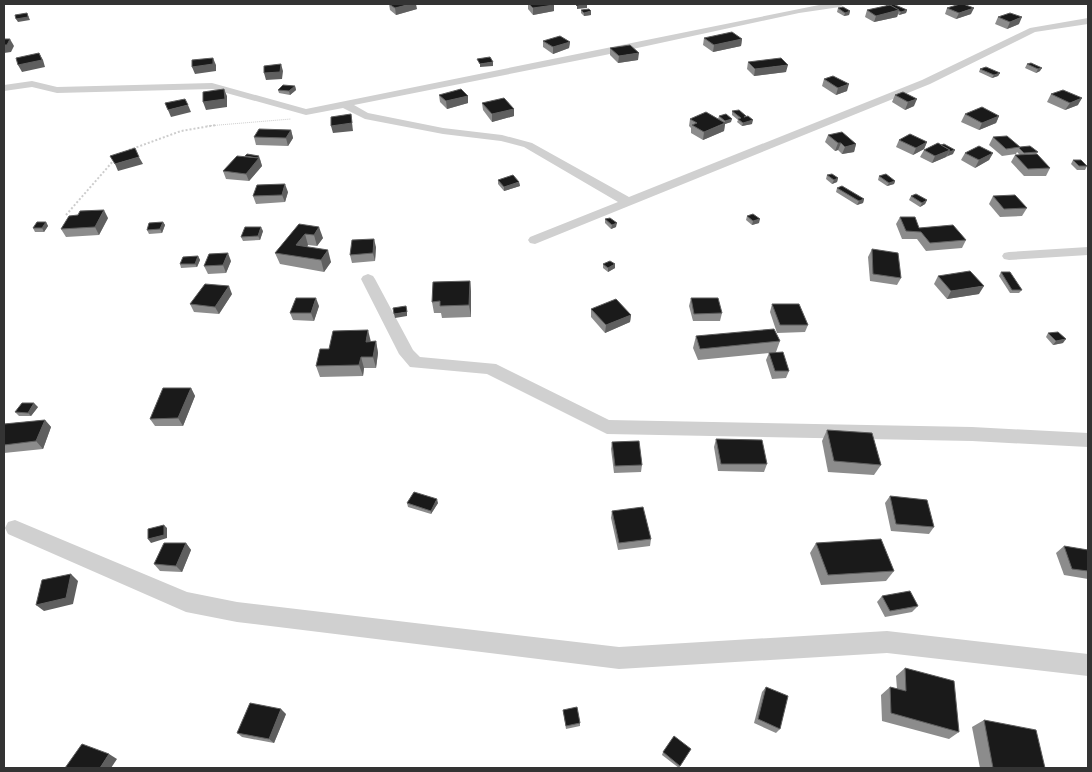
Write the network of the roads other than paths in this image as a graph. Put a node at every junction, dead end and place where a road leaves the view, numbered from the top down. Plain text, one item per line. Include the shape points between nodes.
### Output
1 (840, 4) edge
2 (1088, 21) edge
3 (4, 88) edge
4 (344, 104) junction
5 (628, 202) junction
6 (535, 240) dead end
7 (1088, 251) edge
8 (1009, 256) dead end
9 (368, 280) dead end
10 (1088, 440) edge
11 (15, 528) dead end
12 (1088, 665) edge

1 - 4 street
2 - 5 street via 1033,30 926,82
3 - 4 street via 32,84 57,90 212,86 306,112
4 - 5 street via 365,116 528,145
5 - 6 street
7 - 8 street
9 - 10 street via 407,354 416,364 490,368 607,427 972,434
11 - 12 street via 186,602 237,612 619,658 886,642

